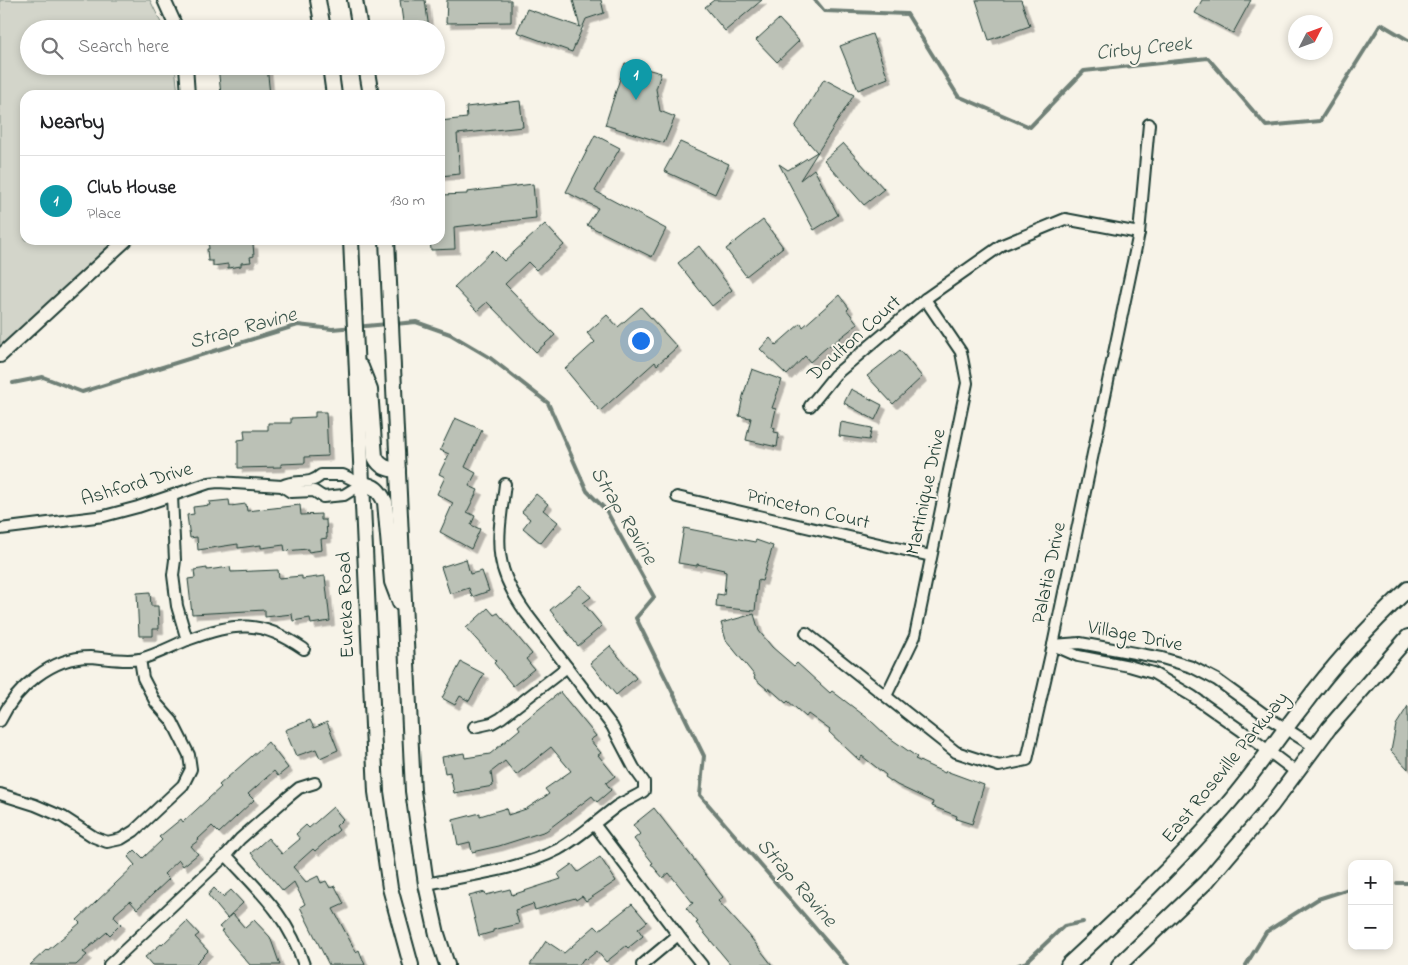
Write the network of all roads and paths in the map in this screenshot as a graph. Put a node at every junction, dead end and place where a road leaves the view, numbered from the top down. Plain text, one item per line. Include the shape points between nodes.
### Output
1 (164, 0) edge
2 (318, 0) edge
3 (355, 0) edge
4 (172, 20) edge
5 (321, 20) edge
6 (358, 20) edge
7 (187, 75) edge
8 (331, 75) edge
9 (368, 75) edge
10 (188, 90) edge
11 (333, 90) edge
12 (370, 90) edge
13 (1149, 124) dead end
14 (1140, 233) junction
15 (121, 245) edge
16 (351, 245) edge
17 (387, 245) edge
18 (925, 299) junction
19 (356, 351) junction
20 (0, 356) edge
21 (810, 406) dead end
22 (398, 470) junction
23 (362, 484) junction
24 (505, 484) dead end
25 (313, 486) junction
26 (172, 496) junction
27 (677, 497) dead end
28 (0, 529) edge
29 (931, 556) junction
30 (1408, 589) edge
31 (404, 613) junction
32 (806, 633) dead end
33 (1408, 637) edge
34 (187, 640) junction
35 (1053, 645) junction
36 (304, 649) dead end
37 (140, 659) junction
38 (567, 667) junction
39 (886, 696) junction
40 (0, 721) edge
41 (474, 727) dead end
42 (1286, 729) junction
43 (1315, 747) junction
44 (1268, 752) junction
45 (1296, 772) junction
46 (315, 783) dead end
47 (0, 794) edge
48 (594, 824) junction
49 (226, 855) junction
50 (426, 884) junction
51 (678, 936) junction
52 (114, 963) edge
53 (304, 965) edge
54 (411, 965) edge
55 (447, 965) edge
56 (642, 965) edge
57 (702, 965) edge
58 (1068, 965) edge
59 (1119, 965) edge

1 - 4 street
2 - 5 main road
3 - 6 main road
7 - 10 street
8 - 11 main road
9 - 12 main road
13 - 14 street, Palatia Drive
14 - 18 street, Doulton Court via 1065,219 1002,245
14 - 35 street, Palatia Drive
15 - 20 street
16 - 19 main road, Eureka Road
17 - 22 main road
18 - 21 street, Doulton Court via 835,375
18 - 29 street, Martinique Drive via 961,352 967,383
19 - 22 main road via 370,390 376,457 381,465
19 - 23 main road, Eureka Road
22 - 31 main road
23 - 25 street, Ashford Drive via 344,495 323,497
23 - 25 street, Ashford Drive via 343,474 321,475
23 - 31 main road via 380,491 385,502 392,582
23 - 54 main road, Eureka Road via 376,792 390,888
24 - 38 street via 498,545 506,580 515,598
25 - 26 street, Ashford Drive via 289,482 282,486 218,482
26 - 28 street, Ashford Drive via 104,516
26 - 34 street via 177,606
27 - 29 street, Princeton Court
29 - 39 street, Martinique Drive via 915,636
30 - 42 main road, East Roseville Parkway via 1343,658
31 - 50 main road via 413,791
32 - 39 street
33 - 43 main road
34 - 36 street via 230,626 248,625 286,636
34 - 37 street
35 - 39 street, Palatia Drive via 1027,760 999,766 956,752
35 - 42 street, Village Drive via 1080,643 1162,658 1192,667 1217,680
35 - 44 street, Village Drive via 1078,656 1153,673 1242,730
37 - 40 street via 88,657 65,661 20,690
37 - 47 street via 144,678 156,703 172,721 189,756 190,769 184,785 134,831 121,839 107,842 63,817
38 - 41 street via 500,718
38 - 48 street via 612,726 644,782 644,791
42 - 43 street, Village Drive
42 - 44 main road, East Roseville Parkway
43 - 45 main road
44 - 45 street, Village Drive
44 - 58 main road, East Roseville Parkway via 1226,806 1161,878
45 - 59 main road via 1206,882
46 - 49 street via 299,788
48 - 50 street via 540,858
48 - 51 street
49 - 52 street
49 - 53 street via 280,915
50 - 55 main road
51 - 56 street
51 - 57 street

